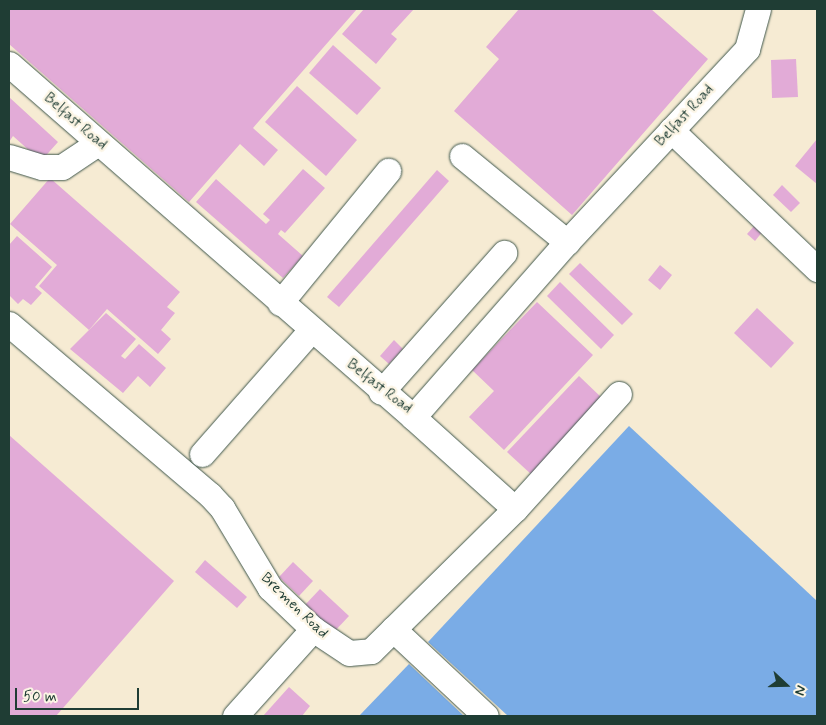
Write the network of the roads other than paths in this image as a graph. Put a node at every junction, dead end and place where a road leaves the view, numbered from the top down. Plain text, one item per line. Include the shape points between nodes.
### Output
1 (758, 9) edge
2 (9, 64) edge
3 (671, 130) junction
4 (98, 143) junction
5 (462, 156) dead end
6 (9, 157) edge
7 (388, 171) dead end
8 (567, 242) junction
9 (504, 253) dead end
10 (817, 269) edge
11 (280, 303) junction
12 (9, 324) edge
13 (311, 330) junction
14 (381, 392) junction
15 (619, 394) dead end
16 (413, 417) junction
17 (202, 454) dead end
18 (515, 509) junction
19 (393, 628) junction
20 (313, 629) junction
21 (235, 716) edge
22 (486, 716) edge

1 - 3 street, Belfast Road via 747,49
2 - 4 street, Belfast Road
3 - 8 street, Belfast Road
3 - 10 street
4 - 6 street via 62,167 42,167
4 - 11 street, Belfast Road
5 - 8 street
7 - 11 street
8 - 16 street, Belfast Road
9 - 14 street
11 - 13 street, Belfast Road
12 - 20 street, Bremen Road via 216,502 260,575
13 - 14 street, Belfast Road
13 - 17 street
14 - 16 street, Belfast Road
15 - 18 street, Bremen Road
16 - 18 street
18 - 19 street, Bremen Road
19 - 20 street, Bremen Road via 371,651 359,654 343,650
19 - 22 street
20 - 21 street

